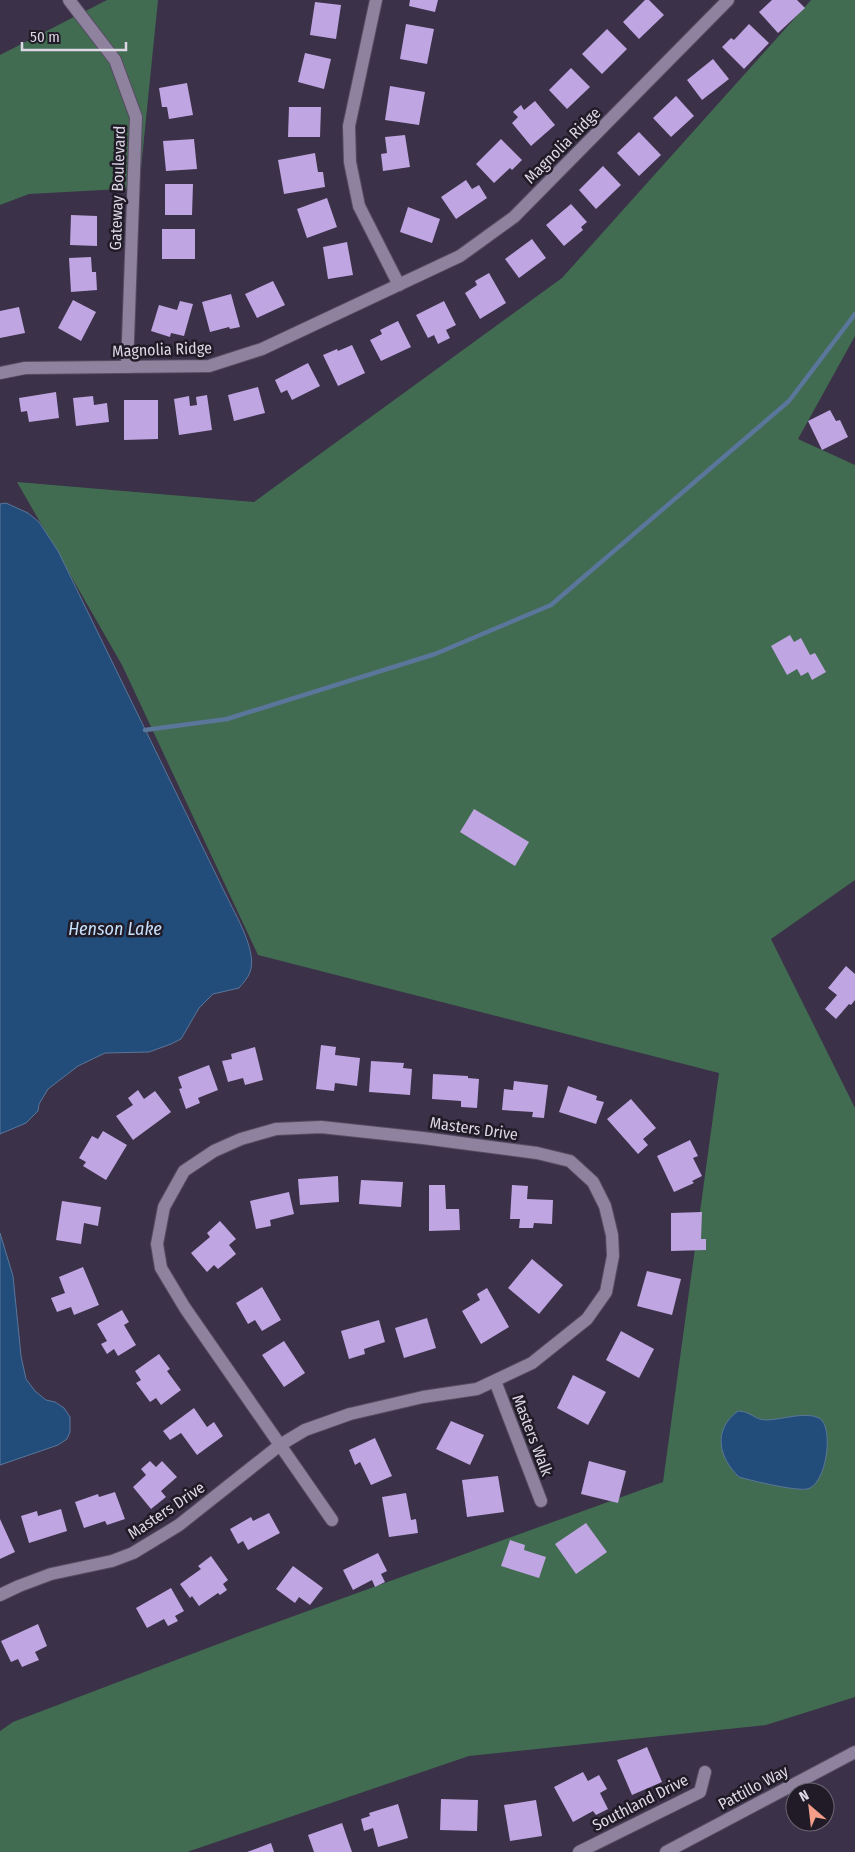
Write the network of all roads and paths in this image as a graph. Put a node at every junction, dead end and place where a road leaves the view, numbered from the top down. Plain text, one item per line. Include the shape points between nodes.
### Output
1 (68, 0) edge
2 (376, 0) edge
3 (728, 0) edge
4 (399, 285) junction
5 (127, 367) junction
6 (0, 373) edge
7 (495, 1381) junction
8 (280, 1445) junction
9 (541, 1501) dead end
10 (332, 1520) dead end
11 (0, 1595) edge
12 (855, 1752) edge
13 (705, 1772) dead end
14 (579, 1852) edge
15 (666, 1852) edge

1 - 5 street, Gateway Boulevard via 115,60 136,117
2 - 4 street via 349,126 350,162 359,206
3 - 4 street, Magnolia Ridge via 514,217 460,256
4 - 5 street, Magnolia Ridge via 262,349 210,366
5 - 6 street, Magnolia Ridge via 25,368
7 - 8 street, Masters Drive via 477,1389 423,1397 350,1414 305,1430
7 - 8 street, Masters Drive via 532,1363 579,1326 606,1292 613,1256 612,1235 605,1206 593,1182 570,1161 537,1153 423,1138 321,1127 276,1130 241,1139 214,1151 184,1171 164,1207 157,1244 161,1268 184,1308
7 - 9 street, Masters Walk
8 - 10 street, Masters Drive
8 - 11 street, Masters Drive via 179,1525 133,1553 112,1561 51,1574
12 - 15 street, Pattillo Way
13 - 14 street, Southland Drive via 700,1792

